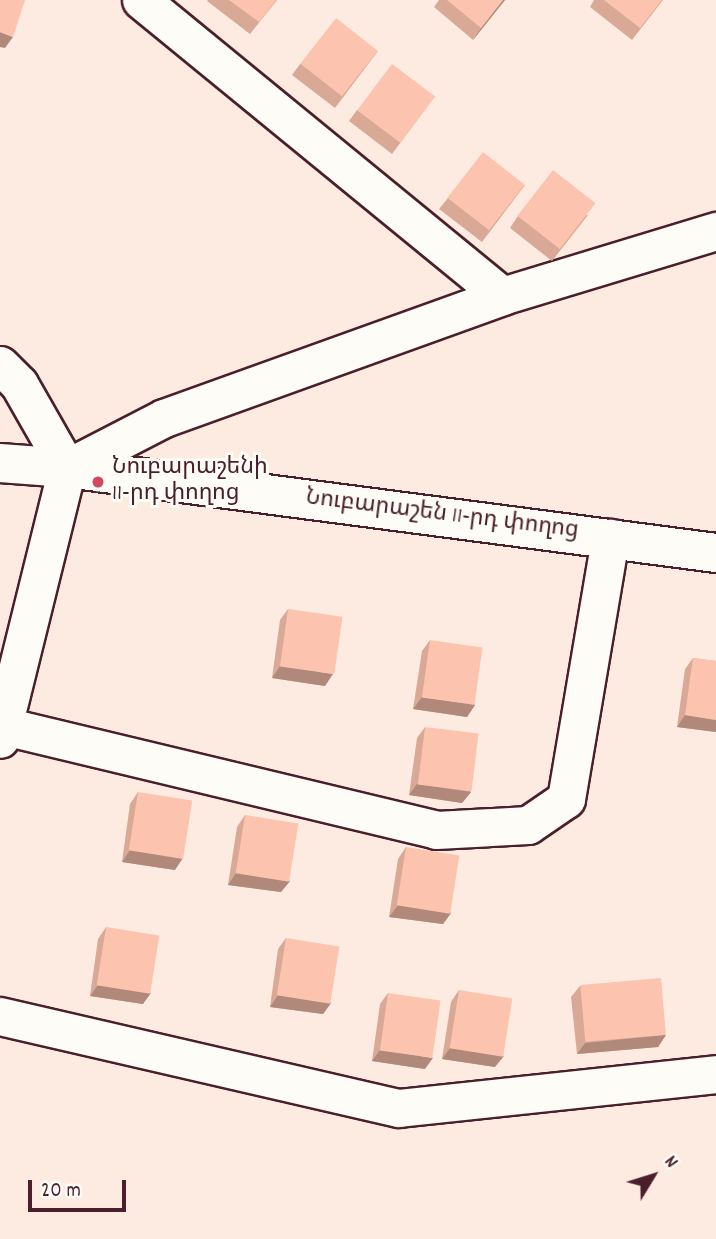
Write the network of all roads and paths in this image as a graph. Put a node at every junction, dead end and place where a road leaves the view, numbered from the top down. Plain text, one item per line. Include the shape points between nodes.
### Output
1 (141, 0) edge
2 (716, 231) edge
3 (502, 296) junction
4 (0, 365) edge
5 (0, 463) edge
6 (67, 468) junction
7 (610, 538) junction
8 (716, 553) edge
9 (1, 730) edge
10 (0, 1016) edge
11 (716, 1074) edge

1 - 3 street
2 - 3 street
3 - 6 street via 164,418
4 - 6 street via 19,384
5 - 6 street, Նուբարաշեն 11-րդ փողոց
6 - 7 street, Նուբարաշեն 11-րդ փողոց
6 - 9 street
7 - 8 street, Նուբարաշեն 11-րդ փողոց
7 - 9 street via 566,799 528,825 436,830
10 - 11 street via 399,1108

